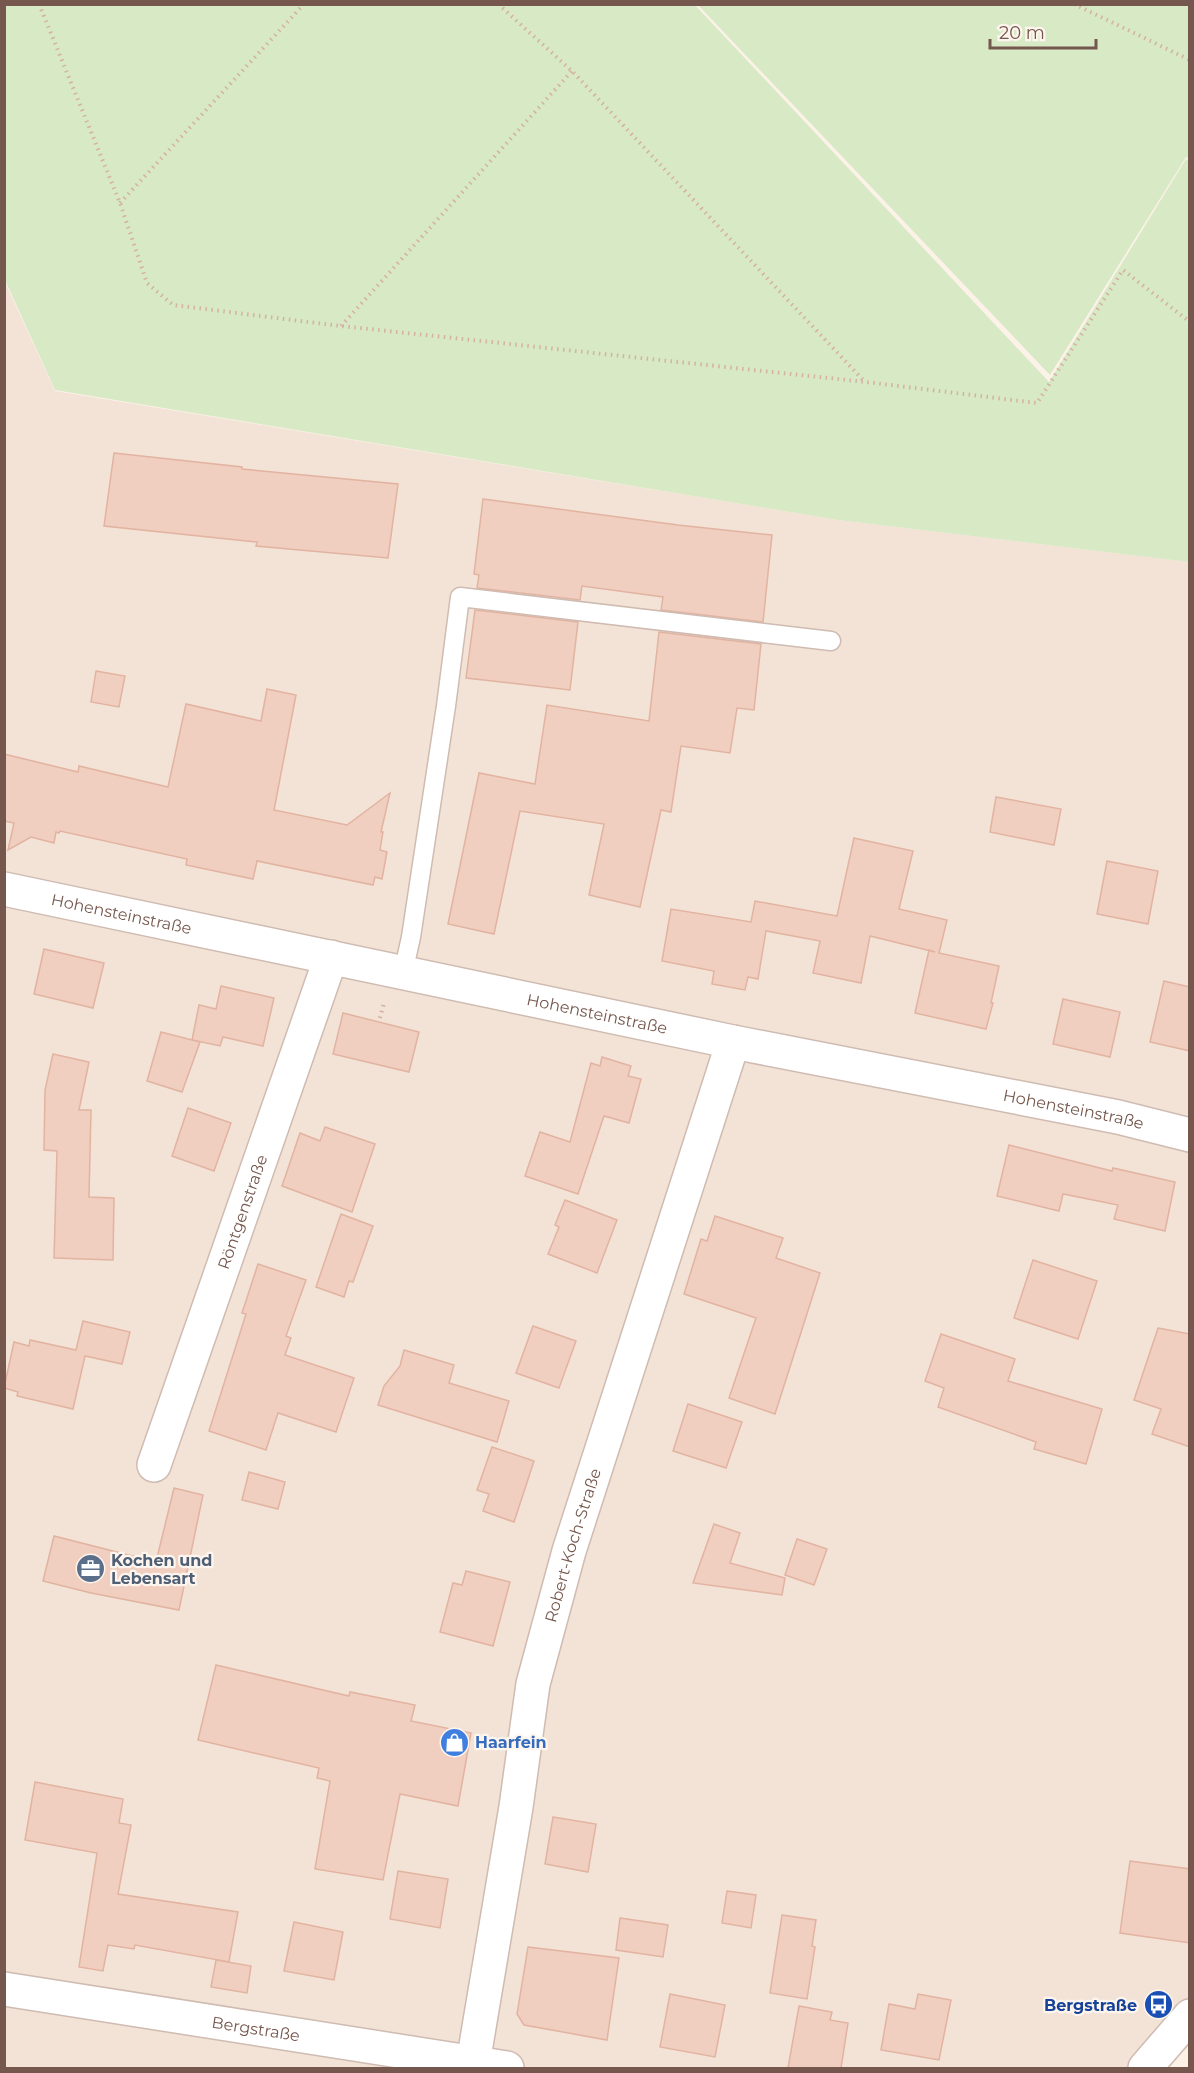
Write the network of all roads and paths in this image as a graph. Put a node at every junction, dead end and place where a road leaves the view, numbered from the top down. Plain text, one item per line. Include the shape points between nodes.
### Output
1 (39, 4) edge
2 (304, 4) edge
3 (498, 4) edge
4 (1074, 4) edge
5 (1190, 60) edge
6 (572, 70) junction
7 (120, 203) junction
8 (1190, 322) edge
9 (341, 326) junction
10 (866, 382) junction
11 (831, 641) dead end
12 (4, 889) edge
13 (331, 957) junction
14 (403, 973) junction
15 (733, 1042) junction
16 (1190, 1135) edge
17 (154, 1465) dead end
18 (4, 1989) edge
19 (1190, 2016) edge
20 (473, 2063) junction
21 (507, 2068) edge
22 (1145, 2068) edge

1 - 7 path
2 - 7 path
3 - 6 path
4 - 5 path
6 - 9 path
6 - 10 path
7 - 9 path via 147,283 173,305
8 - 10 path via 1123,270 1037,404
9 - 10 path
11 - 14 lane via 460,597
12 - 13 street, Hohensteinstraße
13 - 14 street, Hohensteinstraße
13 - 17 street, Röntgenstraße
14 - 15 street, Hohensteinstraße
15 - 16 street, Hohensteinstraße via 1118,1117
15 - 20 street, Robert-Koch-Straße via 569,1551 532,1684 516,1807
18 - 20 street, Bergstraße
19 - 22 street
20 - 21 street, Bergstraße

